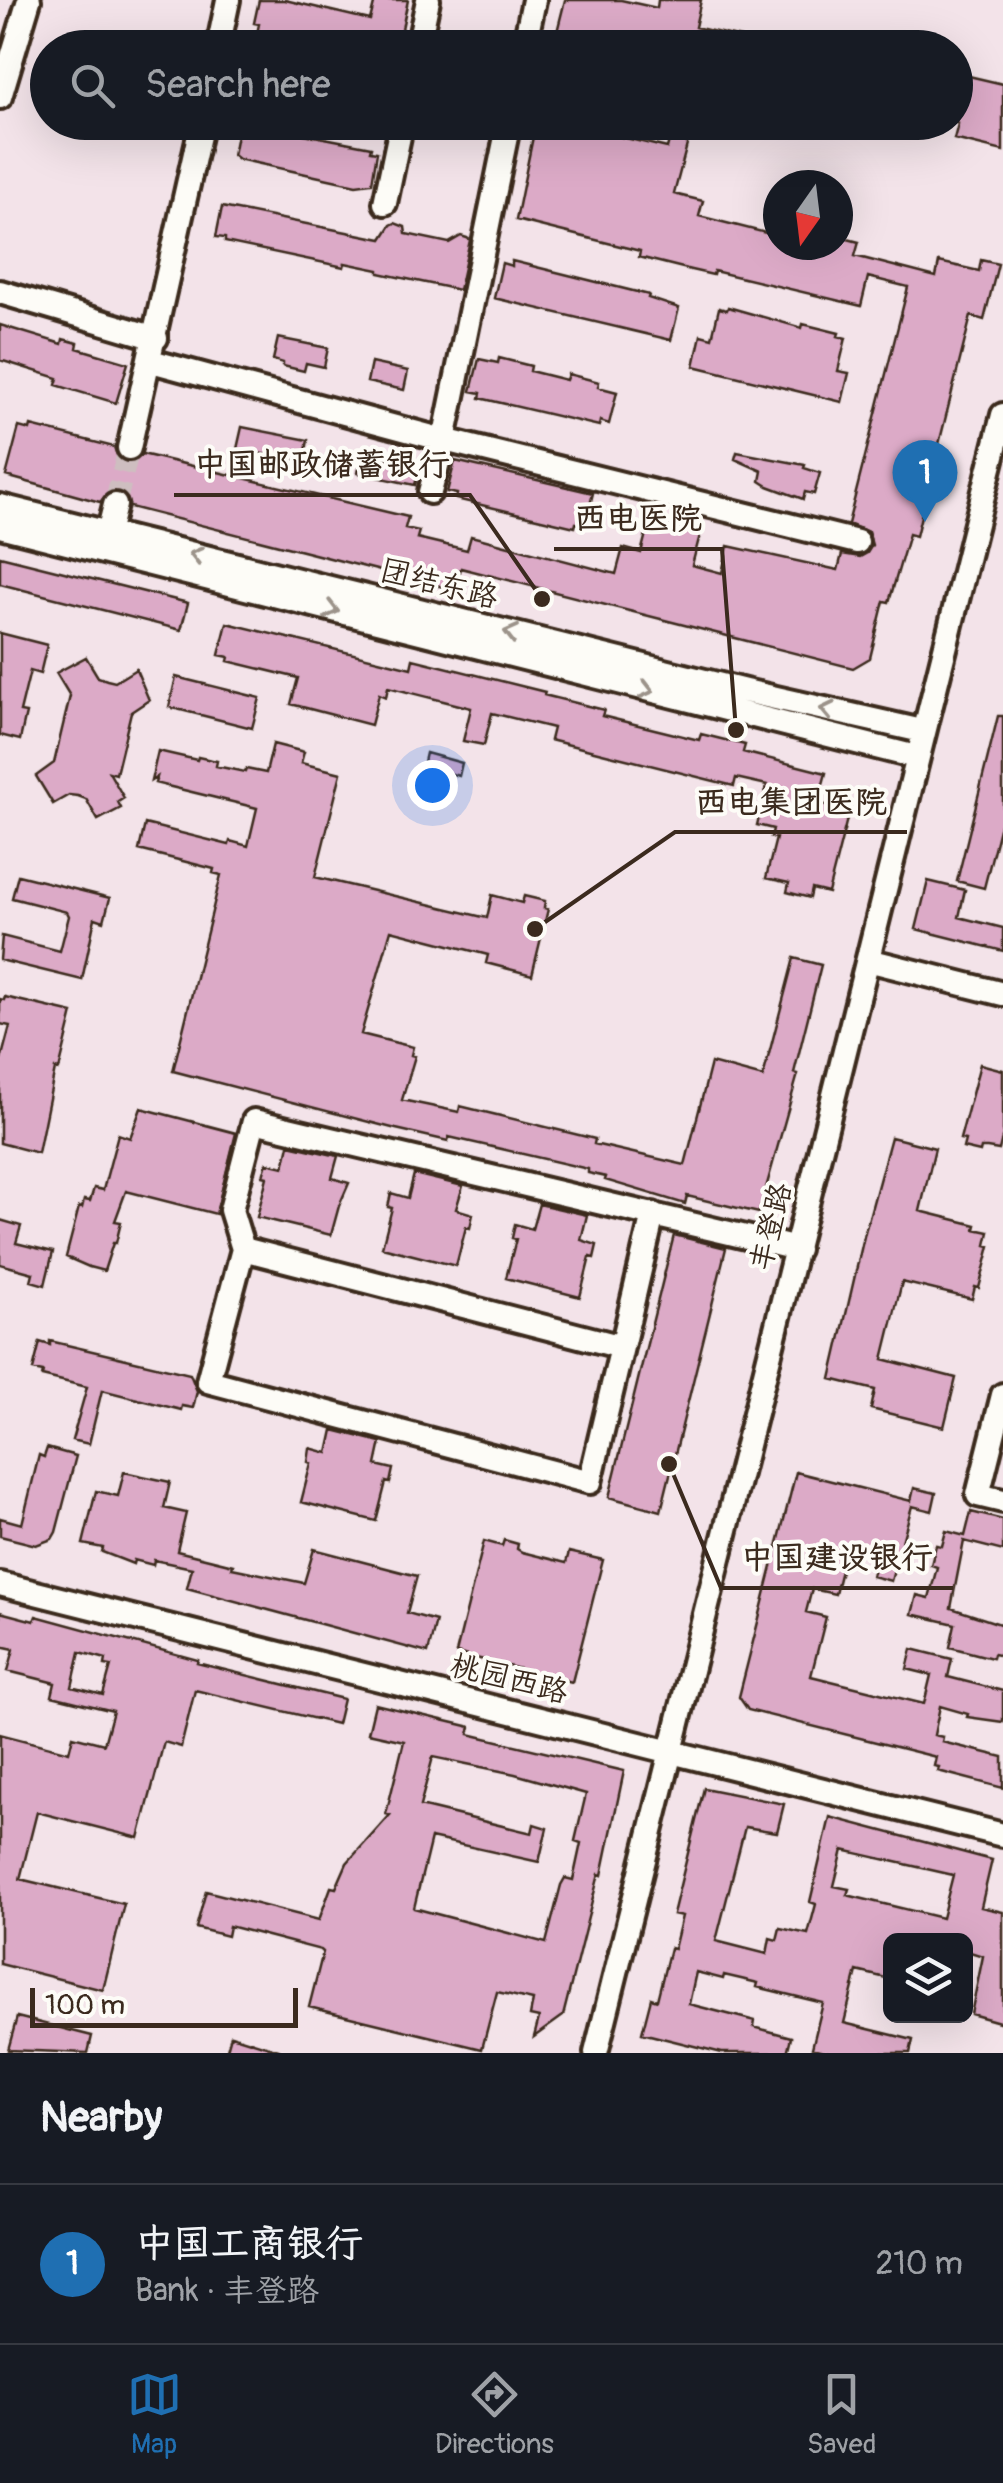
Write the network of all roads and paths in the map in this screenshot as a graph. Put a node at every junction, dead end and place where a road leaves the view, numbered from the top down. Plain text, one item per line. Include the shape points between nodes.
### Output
1 (29, 0) edge
2 (228, 0) edge
3 (428, 0) edge
4 (534, 0) edge
5 (222, 30) edge
6 (422, 30) edge
7 (528, 30) edge
8 (0, 97) edge
9 (198, 140) edge
10 (398, 140) edge
11 (505, 140) edge
12 (385, 202) dead end
13 (0, 292) edge
14 (153, 350) junction
15 (1003, 415) edge
16 (444, 440) junction
17 (129, 448) tunnel mouth
18 (430, 492) dead end
19 (116, 505) tunnel mouth
20 (0, 506) edge
21 (0, 526) edge
22 (108, 534) junction
23 (857, 542) dead end
24 (922, 731) junction
25 (916, 757) junction
26 (868, 960) junction
27 (1003, 994) edge
28 (654, 1214) junction
29 (243, 1249) junction
30 (797, 1249) junction
31 (622, 1347) junction
32 (1003, 1394) edge
33 (1003, 1502) edge
34 (0, 1584) edge
35 (672, 1750) junction
36 (1003, 1835) edge
37 (596, 2053) edge

1 - 8 street
2 - 5 street
3 - 6 street
4 - 7 street
9 - 14 street
10 - 12 street
11 - 16 street
13 - 14 street
14 - 16 street
14 - 17 street
15 - 24 street, 丰登路
16 - 18 street
16 - 23 street
19 - 22 street
20 - 22 street, 团结东路
21 -> 25 street
24 -> 22 street, 团结东路
24 - 25 street, 丰登路
25 - 26 street, 丰登路
26 - 27 street
26 - 30 street, 丰登路
28 - 29 street via 254,1121 231,1210
28 - 30 street
28 - 31 street
29 - 31 street
29 - 31 street via 208,1381 590,1482
30 - 35 street, 丰登路
32 - 33 street via 978,1495
34 - 35 street, 桃园西路
35 - 36 street, 桃园西路
35 - 37 street, 丰登路

